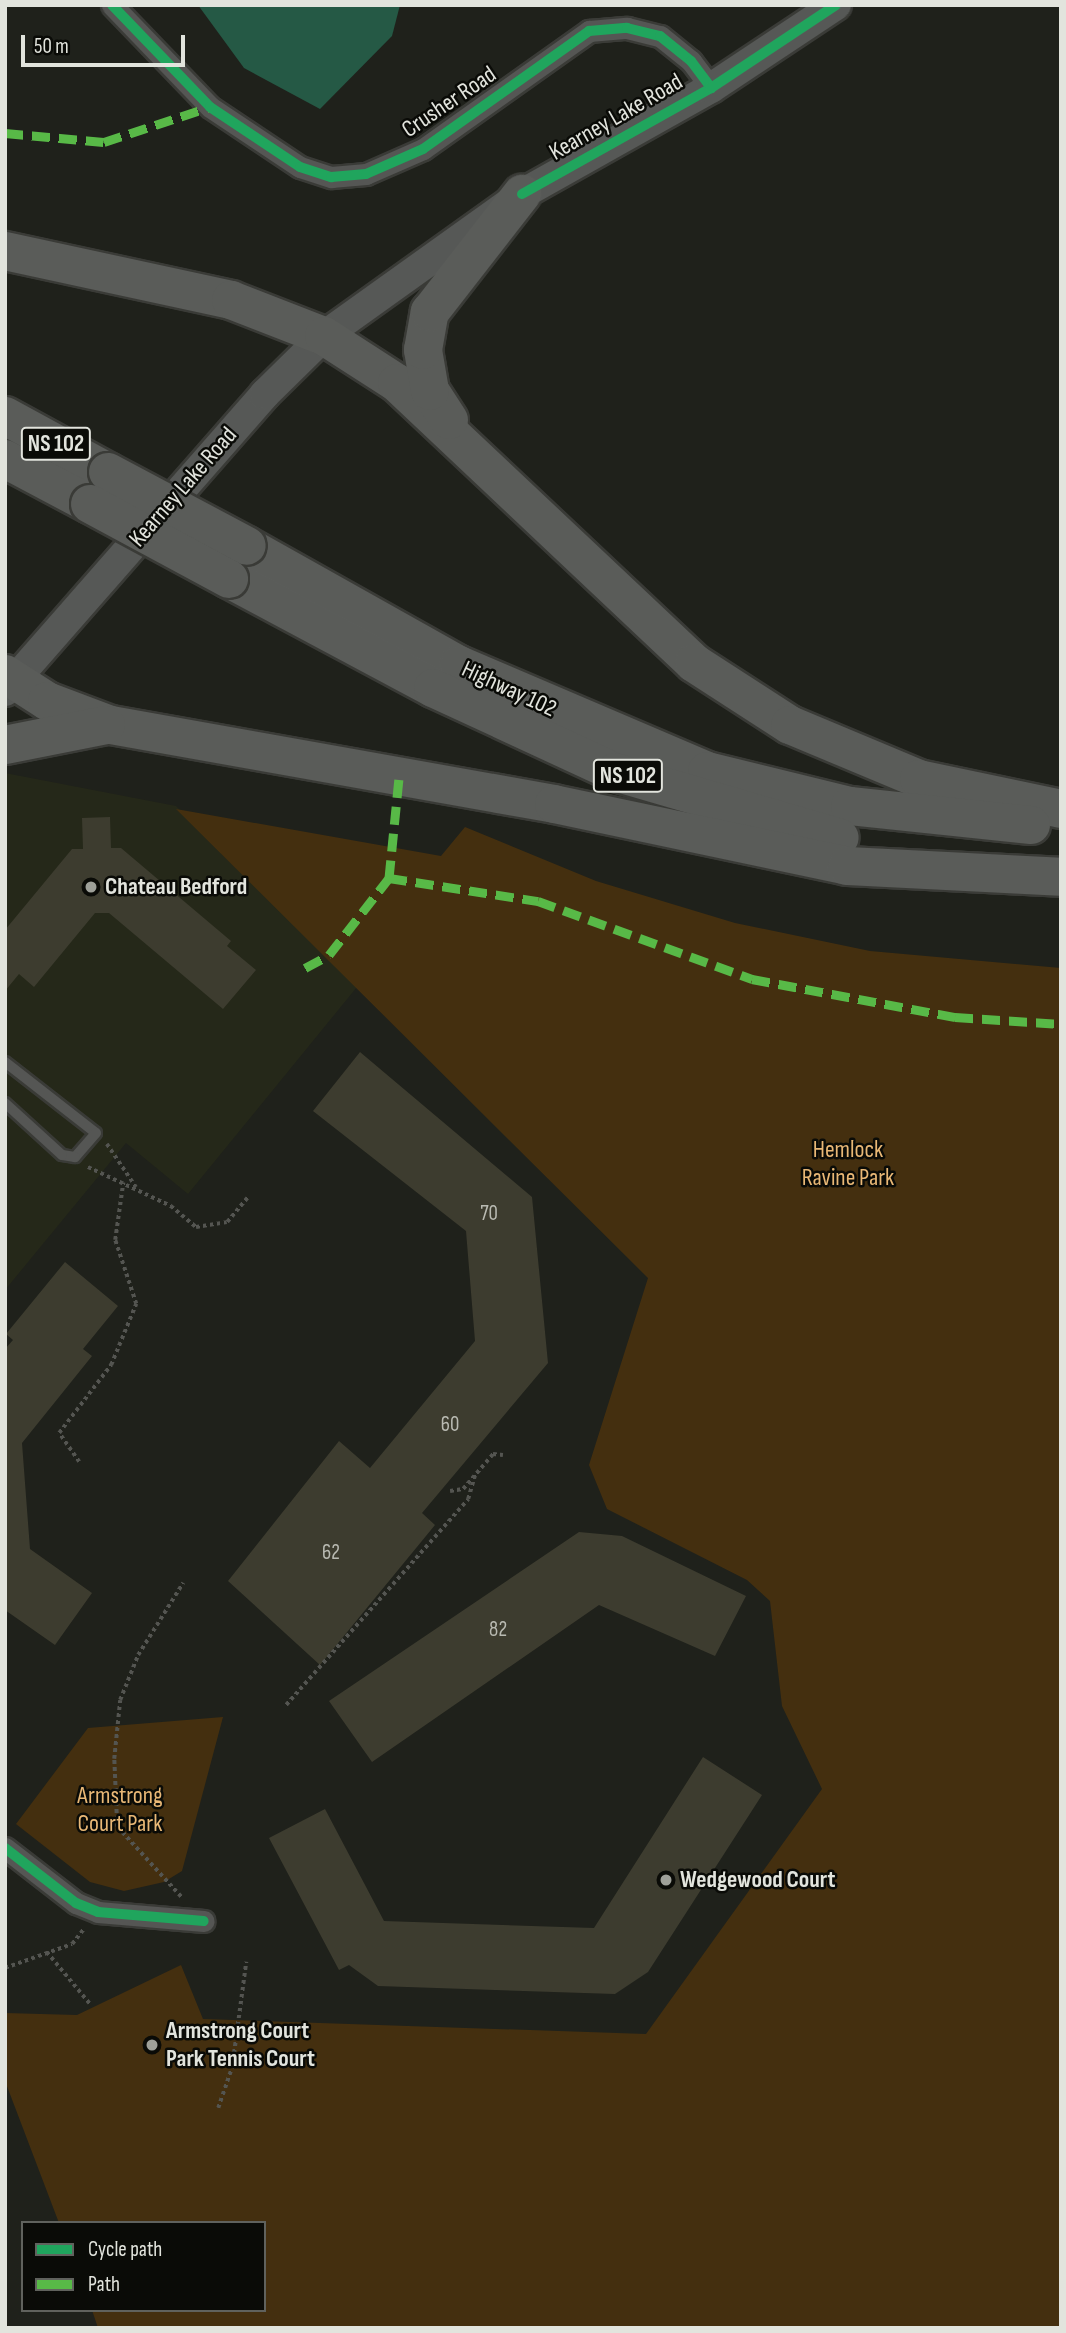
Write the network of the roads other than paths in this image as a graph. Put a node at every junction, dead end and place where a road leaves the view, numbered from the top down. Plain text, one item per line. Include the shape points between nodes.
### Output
1 (112, 5) edge
2 (836, 5) edge
3 (711, 88) junction
4 (522, 194) junction
5 (5, 251) edge
6 (324, 336) junction
7 (5, 416) edge
8 (466, 445) junction
9 (5, 459) edge
10 (8, 682) edge
11 (111, 725) junction
12 (5, 745) edge
13 (1061, 809) edge
14 (1061, 827) edge
15 (1061, 877) edge
16 (5, 1062) edge
17 (5, 1103) edge
18 (5, 1848) edge
19 (204, 1922) road end

1 - 3 street, Crusher Road via 210,107 300,167 331,177 366,174 423,149 589,31 627,27 660,36 691,61
2 - 3 main road, Kearney Lake Road
3 - 4 main road, Kearney Lake Road
4 - 6 main road, Kearney Lake Road
4 - 8 highway via 430,312 422,350 430,391
5 - 6 highway via 231,300
6 - 8 highway via 397,383
6 - 10 main road, Kearney Lake Road via 265,394
7 - 14 highway, Highway 102 / NS 102, bridge via 459,665 707,771 850,806
8 - 13 highway via 694,663 790,724 919,779
9 - 15 highway, Highway 102 / NS 102, bridge via 433,688 615,772 794,829
10 - 11 highway
11 - 12 highway
11 - 15 highway via 554,804 847,866
16 - 17 lane via 96,1133 75,1157 62,1155
18 - 19 street via 76,1903 98,1912

